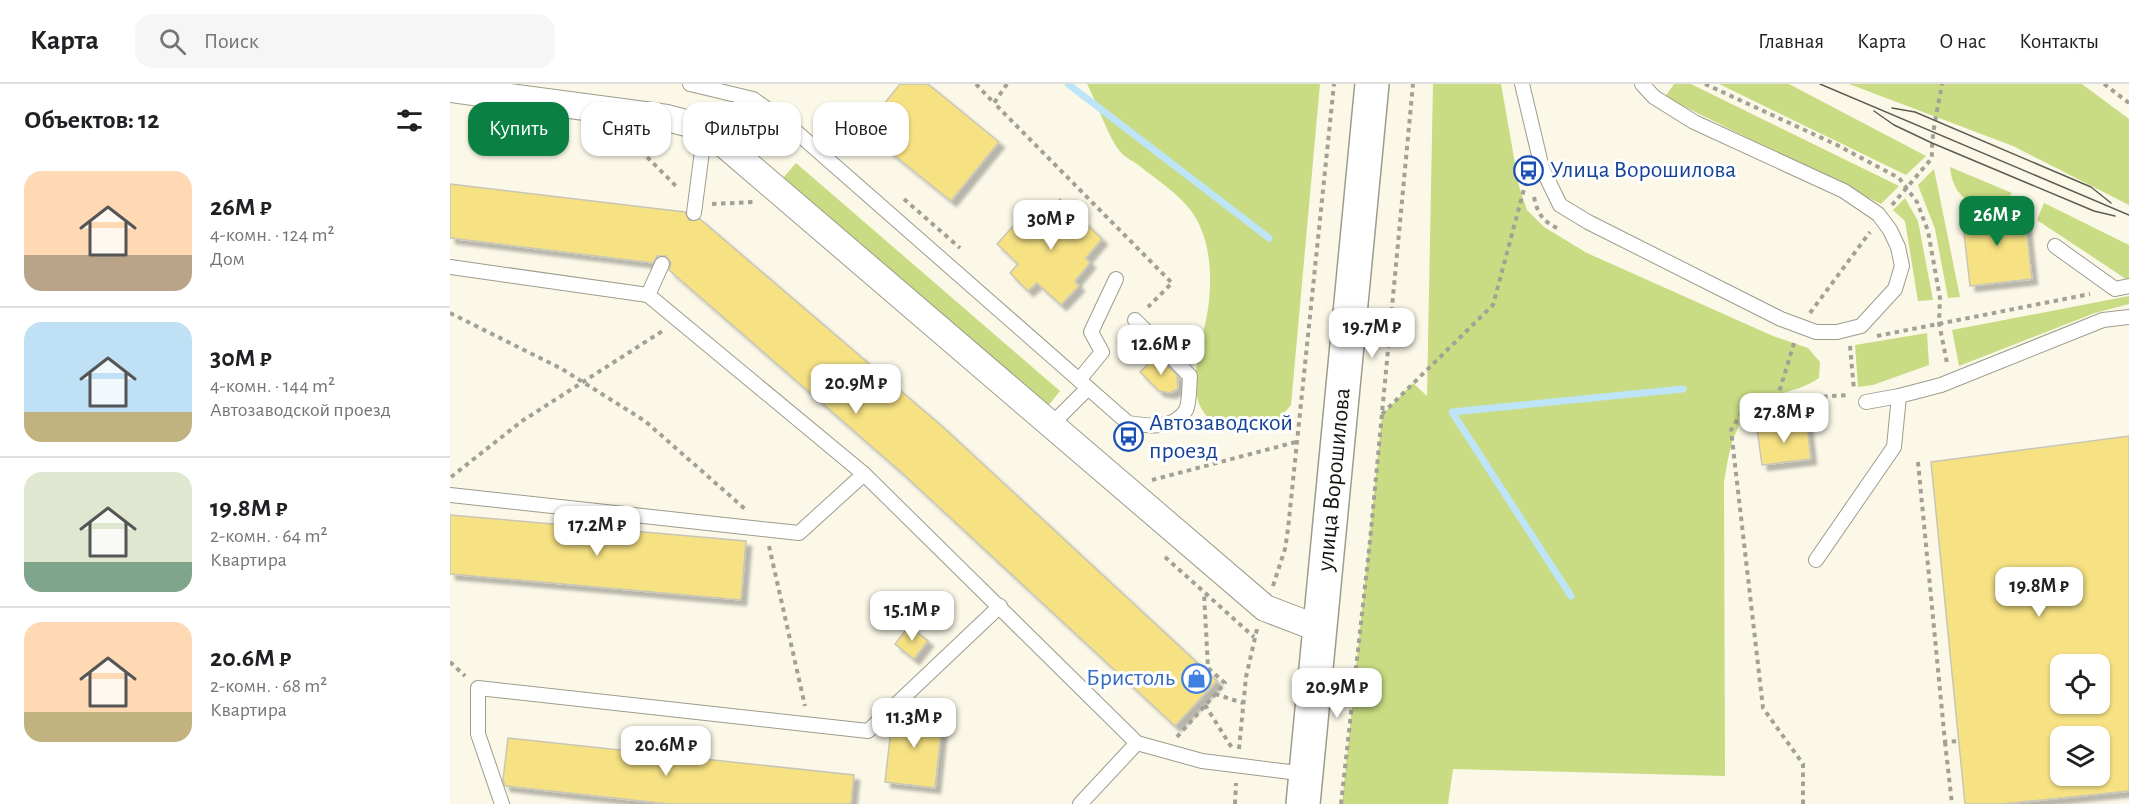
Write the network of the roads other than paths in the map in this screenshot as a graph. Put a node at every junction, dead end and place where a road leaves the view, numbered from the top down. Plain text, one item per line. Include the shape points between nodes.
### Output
1 (690, 84) edge
2 (1372, 84) edge
3 (1522, 84) edge
4 (1642, 84) edge
5 (450, 89) edge
6 (683, 122) edge
7 (701, 156) edge
8 (738, 156) edge
9 (694, 209) road end
10 (2055, 246) dead end
11 (662, 264) dead end
12 (450, 267) edge
13 (1116, 279) dead end
14 (2129, 286) edge
15 (648, 295) junction
16 (2129, 317) edge
17 (1135, 320) road end
18 (1084, 384) junction
19 (1899, 396) junction
20 (1860, 398) road end
21 (1051, 425) junction
22 (864, 474) junction
23 (450, 495) edge
24 (1816, 560) dead end
25 (1000, 606) junction
26 (1320, 629) junction
27 (1137, 743) junction
28 (1305, 789) edge
29 (502, 804) edge
30 (1080, 804) edge

1 - 18 lane via 753,99 785,122
2 - 26 main road, улица Ворошилова
3 - 4 lane via 1542,168 1560,205 1800,326 1816,332 1837,332 1861,326 1895,290 1902,266 1899,247 1881,218 1844,191 1694,122 1654,97
5 - 6 street
7 - 9 lane
8 - 21 street
10 - 14 lane via 2115,289
11 - 15 lane
12 - 15 lane
13 - 18 lane via 1091,332 1102,352
15 - 22 lane
16 - 19 lane via 2103,320 1941,385
17 - 18 lane via 1190,376 1186,409 1172,423 1128,423
18 - 21 lane
19 - 20 lane
19 - 24 lane via 1894,447
21 - 26 street via 1265,608
22 - 23 lane via 799,533
22 - 25 lane
25 - 27 lane
25 - 29 lane via 868,731 478,688 478,734
26 - 28 main road, улица Ворошилова
27 - 28 lane via 1202,761 1238,766
27 - 30 lane

